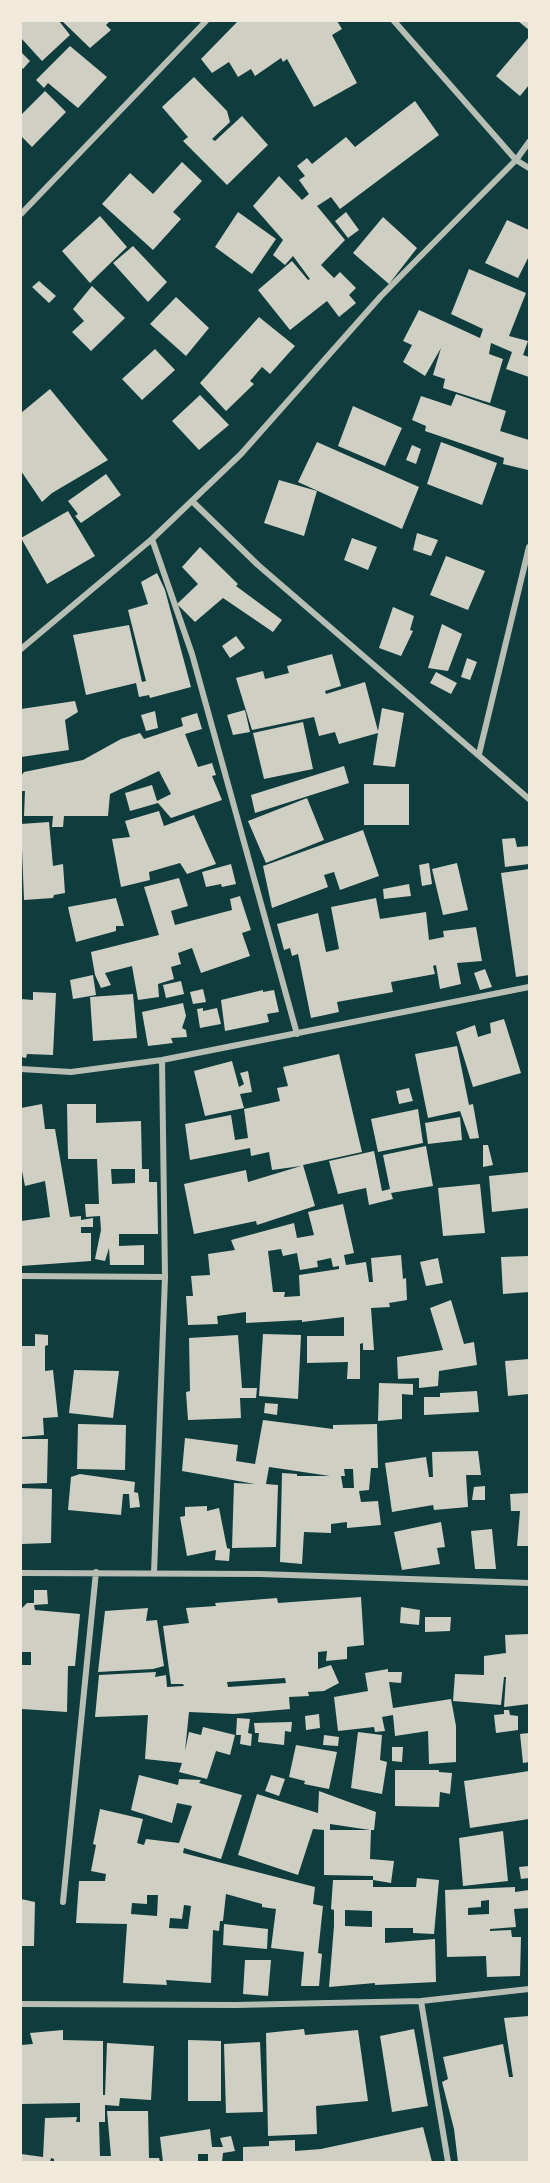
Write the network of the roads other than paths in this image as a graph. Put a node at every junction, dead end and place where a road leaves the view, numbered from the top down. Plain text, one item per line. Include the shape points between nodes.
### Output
1 (206, 21) edge
2 (394, 21) edge
3 (529, 142) edge
4 (516, 160) junction
5 (529, 168) edge
6 (21, 214) edge
7 (192, 501) junction
8 (152, 538) junction
9 (529, 547) edge
10 (21, 649) edge
11 (479, 754) junction
12 (529, 799) edge
13 (529, 987) edge
14 (297, 1034) junction
15 (162, 1060) junction
16 (21, 1069) edge
17 (21, 1276) edge
18 (165, 1277) junction
19 (96, 1572) junction
20 (21, 1573) edge
21 (154, 1573) junction
22 (529, 1583) edge
23 (63, 1902) dead end
24 (529, 1989) edge
25 (421, 2001) junction
26 (21, 2004) edge
27 (448, 2162) edge

1 - 6 street
2 - 4 street
3 - 4 street
4 - 5 street
4 - 7 street via 381,296 241,454
7 - 8 street
7 - 11 street via 258,566
8 - 10 street
8 - 14 street via 192,654
9 - 11 street
11 - 12 street
13 - 14 street
14 - 15 street
15 - 16 street via 71,1072
15 - 18 street
17 - 18 street
18 - 21 street
19 - 20 street
19 - 21 street
19 - 23 street
21 - 22 street
24 - 25 street
25 - 26 street
25 - 27 street

